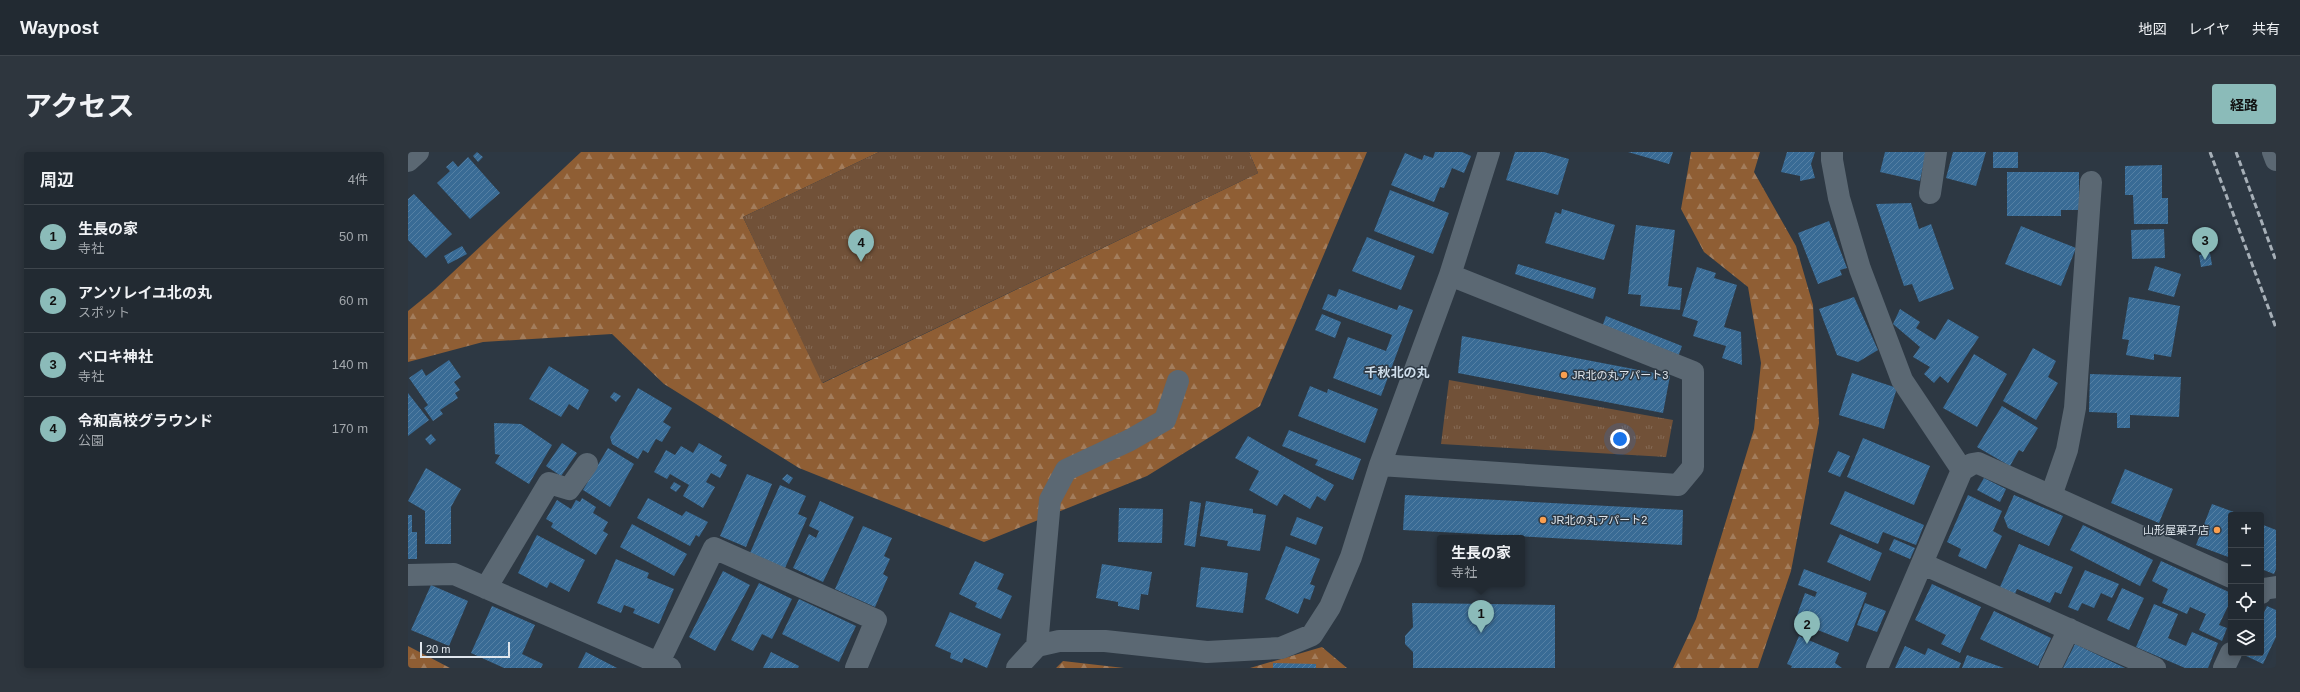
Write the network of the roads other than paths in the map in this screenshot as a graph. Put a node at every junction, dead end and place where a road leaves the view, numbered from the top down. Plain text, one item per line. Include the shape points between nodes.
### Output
1 (418, 152) edge
2 (1489, 152) edge
3 (1832, 152) edge
4 (1936, 152) edge
5 (2273, 152) edge
6 (2276, 160) edge
7 (408, 161) edge
8 (2091, 182) dead end
9 (1930, 193) dead end
10 (1450, 276) junction
11 (1178, 381) dead end
12 (587, 464) dead end
13 (1380, 465) junction
14 (1962, 470) junction
15 (2051, 496) junction
16 (1923, 564) junction
17 (408, 575) edge
18 (2228, 576) edge
19 (486, 588) junction
20 (2069, 629) junction
21 (1037, 646) junction
22 (2230, 656) edge
23 (665, 665) edge
24 (856, 668) edge
25 (1017, 668) edge
26 (1878, 668) edge
27 (2050, 668) edge
28 (2155, 668) edge
29 (2224, 668) edge

1 - 7 street
2 - 10 street
3 - 14 street via 1839,198 1860,270 1902,380
4 - 9 street
5 - 6 street
8 - 15 street via 2075,408 2067,450
10 - 13 street
10 - 13 street via 1694,372 1694,467 1678,485
11 - 21 street via 1165,420 1130,440 1066,470 1050,500
12 - 19 street via 569,489 549,483
13 - 21 street via 1351,557 1330,607 1312,635 1282,648 1247,651 1207,652 1105,641 1059,641
14 - 15 street via 1978,463
14 - 16 street
15 - 18 street
16 - 20 street
16 - 26 street
17 - 19 street via 454,574
19 - 23 street
20 - 27 street
20 - 28 street
21 - 25 street
22 - 29 street
23 - 24 street via 714,548 876,620

